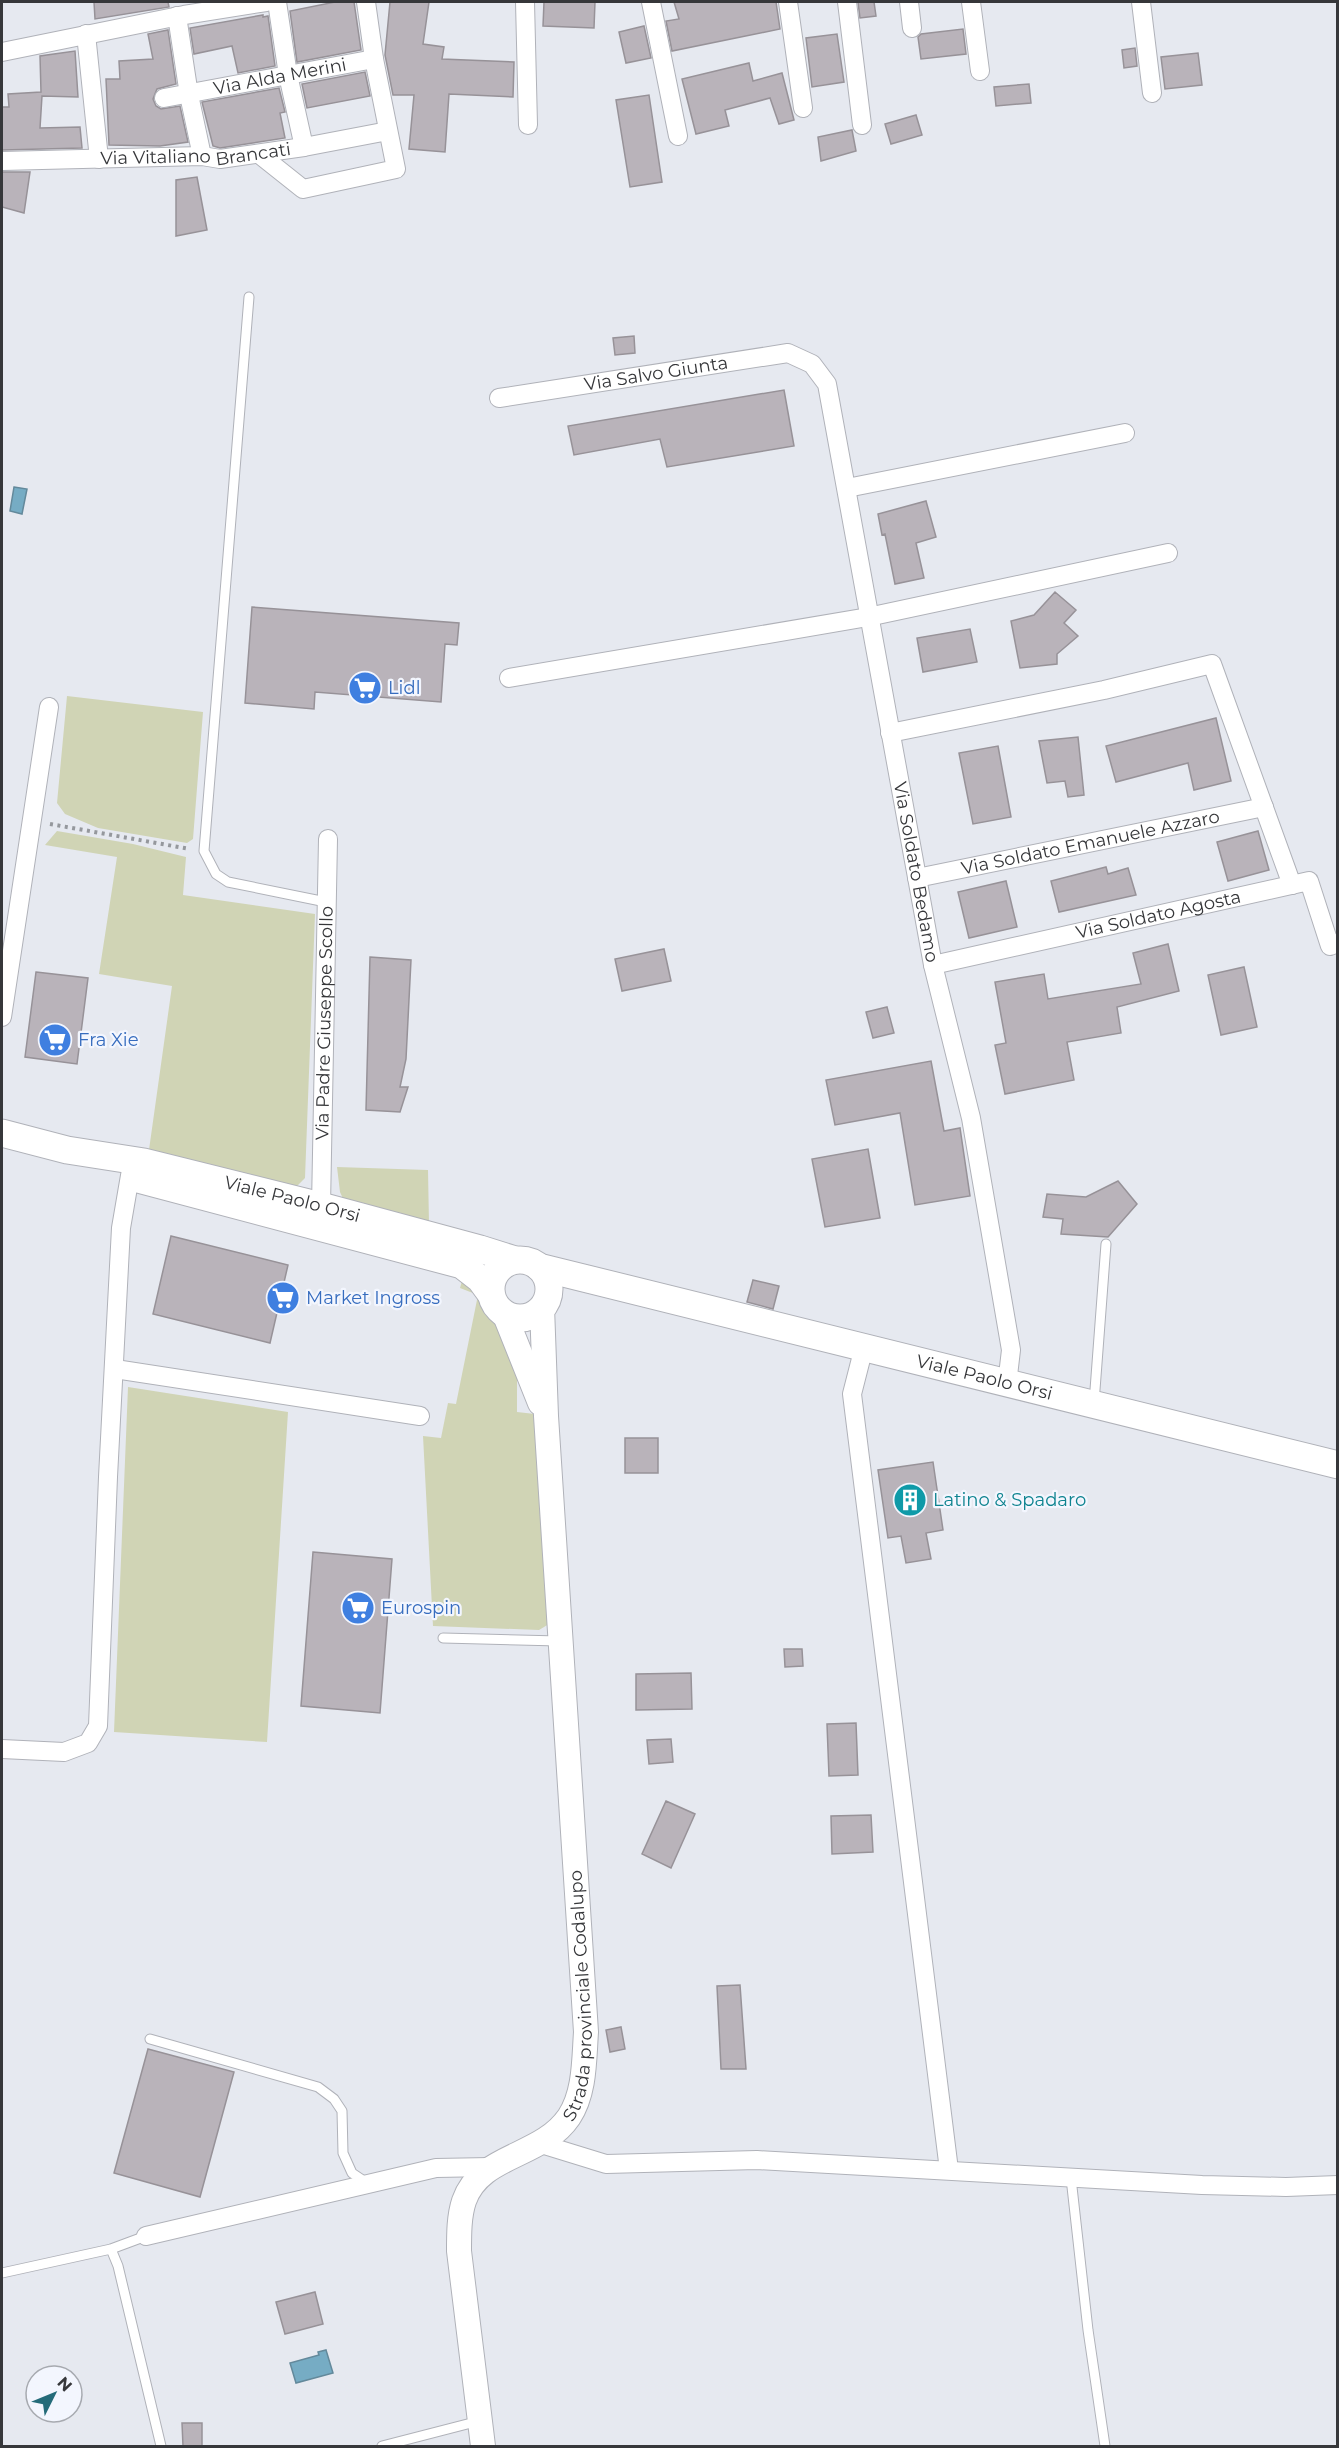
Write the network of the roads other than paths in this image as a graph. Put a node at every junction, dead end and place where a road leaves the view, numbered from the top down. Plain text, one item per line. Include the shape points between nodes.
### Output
1 (264, 2) edge
2 (277, 2) edge
3 (366, 2) edge
4 (525, 2) edge
5 (651, 2) edge
6 (788, 2) edge
7 (847, 2) edge
8 (909, 2) edge
9 (971, 2) edge
10 (1141, 2) edge
11 (181, 11) edge
12 (912, 28) dead end
13 (86, 34) junction
14 (2, 52) edge
15 (374, 59) junction
16 (980, 71) dead end
17 (288, 75) junction
18 (1152, 93) dead end
19 (189, 95) junction
20 (164, 98) dead end
21 (803, 108) dead end
22 (528, 125) dead end
23 (862, 125) dead end
24 (388, 131) junction
25 (678, 136) dead end
26 (304, 147) junction
27 (259, 154) junction
28 (202, 156) junction
29 (99, 159) junction
30 (2, 161) edge
31 (249, 297) dead end
32 (812, 364) joint
33 (499, 398) dead end
34 (1125, 434) dead end
35 (847, 488) junction
36 (1168, 552) dead end
37 (868, 617) junction
38 (509, 678) dead end
39 (49, 707) dead end
40 (890, 733) junction
41 (1264, 807) junction
42 (328, 839) dead end
43 (917, 878) junction
44 (1292, 885) junction
45 (326, 902) junction
46 (1338, 943) edge
47 (933, 965) junction
48 (2, 1017) edge
49 (2, 1133) edge
50 (132, 1168) junction
51 (216, 1201) junction
52 (321, 1206) junction
53 (1106, 1244) dead end
54 (435, 1257) junction
55 (527, 1264) junction
56 (632, 1289) junction
57 (498, 1303) junction
58 (543, 1305) junction
59 (864, 1347) junction
60 (115, 1369) junction
61 (1007, 1384) junction
62 (1094, 1405) junction
63 (420, 1416) dead end
64 (546, 1416) junction
65 (1338, 1465) edge
66 (443, 1638) dead end
67 (561, 1641) junction
68 (2, 1749) edge
69 (150, 2039) dead end
70 (541, 2144) junction
71 (490, 2167) junction
72 (949, 2170) junction
73 (1071, 2178) junction
74 (369, 2184) junction
75 (1338, 2185) edge
76 (146, 2236) joint
77 (111, 2248) junction
78 (2, 2273) edge
79 (479, 2421) junction
80 (161, 2446) edge
81 (382, 2446) edge
82 (483, 2446) edge
83 (1105, 2446) edge

1 - 11 street
2 - 17 street
3 - 15 street
4 - 22 street
5 - 25 street
6 - 21 street
7 - 23 street
8 - 12 street
9 - 16 street
10 - 18 street
11 - 13 street
11 - 19 street
13 - 14 street
13 - 29 street
15 - 17 street, Via Alda Merini
15 - 24 street
17 - 19 street, Via Alda Merini
17 - 26 street
19 - 20 street, Via Alda Merini
19 - 28 street
24 - 26 street, Via Vitaliano Brancati
24 - 27 street via 396,169 303,189
26 - 27 street, Via Vitaliano Brancati
27 - 28 street, Via Vitaliano Brancati via 219,159
28 - 29 street, Via Vitaliano Brancati
29 - 30 street, Via Vitaliano Brancati
31 - 45 lane via 204,851 216,874 228,882
32 - 33 street, Via Salvo Giunta via 788,353
32 - 35 street, Via Soldato Bedamo via 827,384
34 - 35 street
35 - 37 street, Via Soldato Bedamo
36 - 37 street
37 - 38 street
37 - 40 street, Via Soldato Bedamo
39 - 48 street
40 - 41 street via 1212,664
40 - 43 street, Via Soldato Bedamo
41 - 43 street, Via Soldato Emanuele Azzaro
41 - 44 street
42 - 45 street, Via Padre Giuseppe Scollo
43 - 47 street, Via Soldato Bedamo
44 - 46 street via 1309,881 1330,946
44 - 47 street, Via Soldato Agosta
45 - 52 street, Via Padre Giuseppe Scollo
47 - 61 street, Via Soldato Bedamo via 973,1130 1011,1350
49 - 50 main road, Viale Paolo Orsi
50 - 51 main road, Viale Paolo Orsi
50 - 52 main road, Viale Paolo Orsi
50 - 60 street via 121,1228
51 - 52 street via 250,1201 300,1215 310,1214
51 - 54 main road, Viale Paolo Orsi
52 - 54 street via 331,1219 396,1238
52 - 55 main road, Viale Paolo Orsi
53 - 62 lane
54 - 57 main road, Viale Paolo Orsi via 469,1268
55 - 56 main road, Viale Paolo Orsi
55 - 57 main road via 505,1264 496,1272 492,1282
55 - 58 main road via 548,1284
56 - 58 main road via 579,1290 560,1294
56 - 59 main road, Viale Paolo Orsi
57 - 58 main road via 514,1317 534,1314
57 - 64 street
58 - 64 street, Strada provinciale Codalupo
59 - 61 main road, Viale Paolo Orsi
59 - 72 street via 852,1394
60 - 63 street
60 - 68 street via 98,1726 88,1743 64,1752
61 - 62 main road, Viale Paolo Orsi
62 - 65 main road, Viale Paolo Orsi
64 - 67 street, Strada provinciale Codalupo
66 - 67 lane
67 - 70 street, Strada provinciale Codalupo via 586,2032 578,2097 570,2116
69 - 74 lane via 318,2087 342,2111 343,2152 352,2173
70 - 71 street, Strada provinciale Codalupo
70 - 72 street via 606,2164 758,2160
71 - 74 street via 436,2168
71 - 79 street, Strada provinciale Codalupo via 474,2182 465,2200 460,2226 459,2251
72 - 73 street
73 - 75 street via 1286,2187
73 - 83 lane
74 - 76 street
76 - 77 lane
77 - 78 lane
77 - 80 lane
79 - 81 lane
79 - 82 street, Strada provinciale Codalupo

